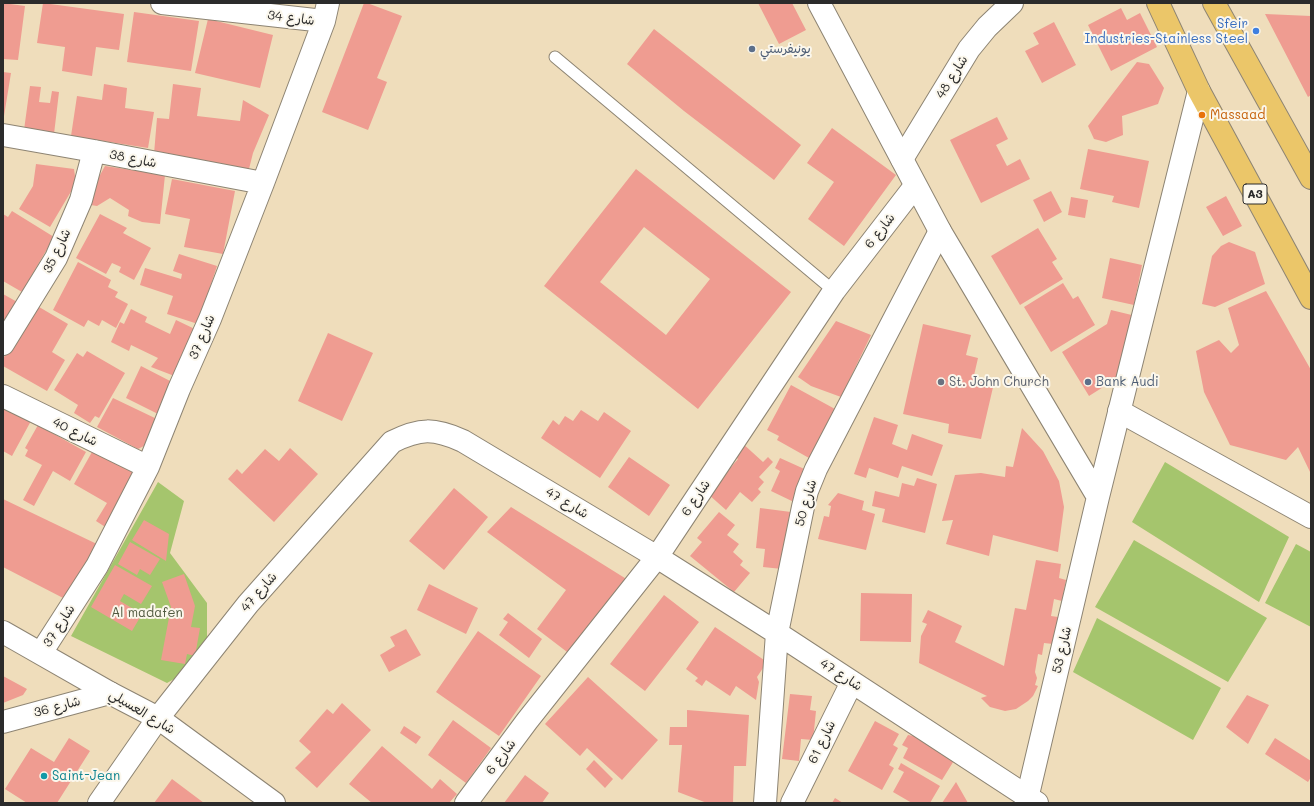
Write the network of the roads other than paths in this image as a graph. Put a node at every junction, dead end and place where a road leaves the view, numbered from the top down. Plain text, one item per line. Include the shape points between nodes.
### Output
1 (162, 3) edge
2 (820, 3) edge
3 (1012, 3) edge
4 (1158, 3) edge
5 (1214, 3) edge
6 (326, 12) edge
7 (555, 57) dead end
8 (1199, 91) junction
9 (3, 135) edge
10 (94, 151) junction
11 (902, 159) junction
12 (1311, 178) edge
13 (263, 183) junction
14 (915, 186) junction
15 (940, 231) junction
16 (834, 291) junction
17 (1311, 298) edge
18 (3, 344) edge
19 (3, 396) edge
20 (1119, 411) junction
21 (148, 467) junction
22 (1098, 497) junction
23 (1311, 517) edge
24 (657, 557) junction
25 (3, 632) edge
26 (777, 633) junction
27 (41, 654) junction
28 (852, 682) junction
29 (110, 693) junction
30 (158, 718) junction
31 (3, 722) edge
32 (1030, 801) edge
33 (98, 803) edge
34 (274, 803) edge
35 (466, 803) edge
36 (765, 803) edge
37 (792, 803) edge

1 - 6 street, شارع 34
2 - 11 street
3 - 11 street, شارع 48 via 969,49
4 - 8 highway, A3
5 - 12 highway
6 - 13 street, شارع 37
7 - 16 lane
8 - 17 highway, A3
8 - 20 street, شارع 53
9 - 10 street, شارع 38
10 - 13 street, شارع 38
10 - 18 street, شارع 35 via 81,200 56,258
11 - 14 street
13 - 21 street, شارع 37
14 - 15 street
14 - 16 street, شارع 6
15 - 22 street
15 - 26 street, شارع 50 via 816,469 807,491
16 - 24 street, شارع 6
19 - 21 street, شارع 40
20 - 22 street, شارع 53
20 - 23 street
21 - 27 street, شارع 37 via 97,566
22 - 32 street, شارع 53
24 - 26 street, شارع 47
24 - 30 street, شارع 47 via 463,441 442,432 411,434 392,442 248,604
24 - 35 street, شارع 6
25 - 27 street, شارع العسيلي
26 - 28 street, شارع 47
26 - 36 street, شارع 50
27 - 29 street, شارع العسيلي
28 - 32 street, شارع 47
28 - 37 street, شارع 61
29 - 30 street, شارع العسيلي
29 - 31 street, شارع 36
30 - 33 street, شارع 47
30 - 34 street, شارع العسيلي

